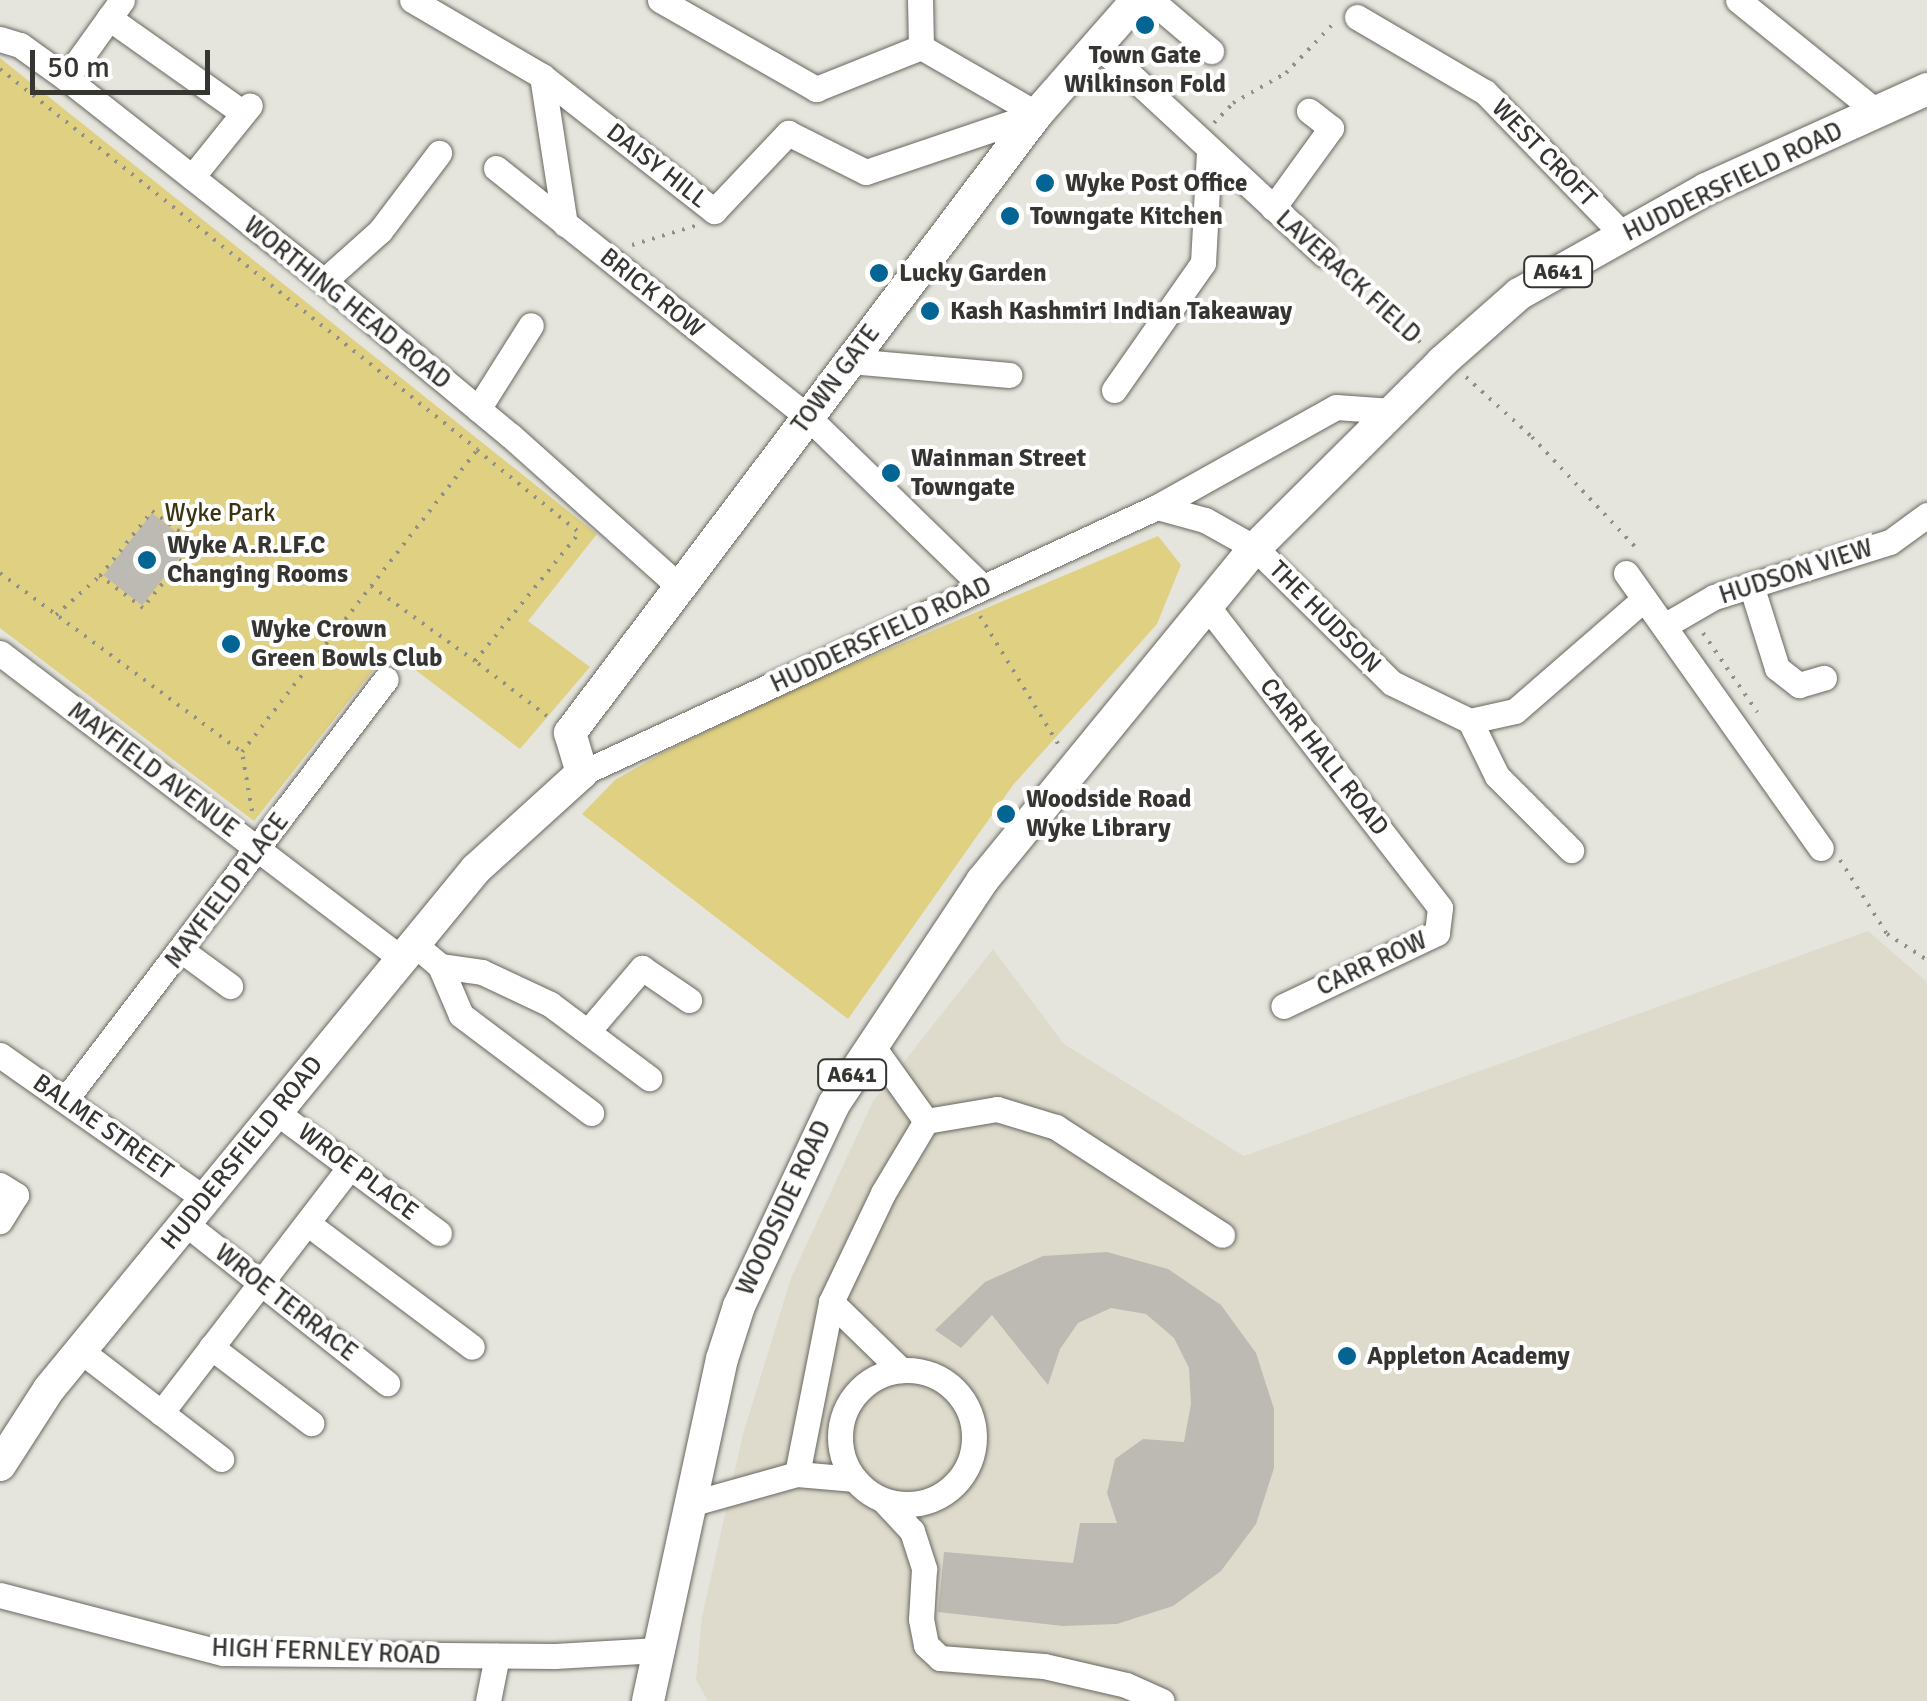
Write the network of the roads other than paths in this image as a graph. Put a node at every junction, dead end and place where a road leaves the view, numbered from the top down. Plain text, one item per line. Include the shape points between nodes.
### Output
1 (412, 0) edge
2 (660, 0) edge
3 (920, 0) edge
4 (1137, 0) edge
5 (1150, 0) edge
6 (1738, 0) edge
7 (115, 9) edge
8 (1357, 17) road end
9 (0, 39) edge
10 (1098, 45) junction
11 (921, 47) junction
12 (1211, 51) dead end
13 (542, 76) junction
14 (66, 78) junction
15 (1927, 89) edge
16 (1309, 111) dead end
17 (1877, 112) junction
18 (1036, 114) junction
19 (1204, 147) junction
20 (439, 152) dead end
21 (496, 168) dead end
22 (192, 178) junction
23 (1273, 208) junction
24 (565, 224) junction
25 (1623, 235) junction
26 (1324, 254) road end
27 (324, 282) junction
28 (531, 325) dead end
29 (850, 361) junction
30 (1010, 375) dead end
31 (1114, 390) dead end
32 (478, 409) junction
33 (1392, 411) junction
34 (808, 417) junction
35 (1157, 507) junction
36 (1927, 515) edge
37 (1256, 548) junction
38 (1626, 573) dead end
39 (1751, 585) junction
40 (680, 587) junction
41 (975, 591) junction
42 (1644, 598) junction
43 (1208, 606) junction
44 (1664, 626) junction
45 (0, 652) edge
46 (1824, 678) dead end
47 (386, 679) dead end
48 (1470, 721) junction
49 (582, 773) junction
50 (1820, 848) dead end
51 (259, 850) junction
52 (1571, 850) dead end
53 (1440, 908) joint
54 (182, 950) junction
55 (408, 952) junction
56 (440, 966) junction
57 (230, 986) dead end
58 (690, 1000) dead end
59 (1283, 1006) dead end
60 (589, 1030) junction
61 (872, 1044) junction
62 (0, 1055) edge
63 (650, 1078) dead end
64 (65, 1100) junction
65 (276, 1112) junction
66 (591, 1114) dead end
67 (926, 1121) junction
68 (350, 1167) junction
69 (0, 1185) edge
70 (195, 1211) junction
71 (0, 1221) edge
72 (306, 1223) junction
73 (439, 1233) dead end
74 (1222, 1235) dead end
75 (261, 1283) junction
76 (831, 1302) junction
77 (211, 1347) junction
78 (472, 1347) dead end
79 (81, 1351) junction
80 (901, 1370) junction
81 (388, 1383) dead end
82 (160, 1413) junction
83 (311, 1423) dead end
84 (221, 1459) dead end
85 (0, 1465) edge
86 (797, 1474) junction
87 (854, 1479) junction
88 (884, 1501) junction
89 (690, 1504) junction
90 (1, 1600) edge
91 (658, 1650) junction
92 (498, 1656) junction
93 (488, 1701) edge
94 (648, 1701) edge
95 (1162, 1701) edge

1 - 13 street, DAISY HILL
2 - 11 street via 816,89
3 - 11 street
4 - 10 main road, TOWN GATE
5 - 12 street
6 - 17 street
7 - 14 street
7 - 22 street via 247,109
8 - 25 street, WEST CROFT via 1485,92
9 - 14 street, WORTHING HEAD ROAD
10 - 18 main road, TOWN GATE
10 - 19 street, LAVERACK FIELD
11 - 18 street
13 - 18 street, DAISY HILL via 714,211 788,133 866,172
13 - 24 street
14 - 22 street, WORTHING HEAD ROAD
15 - 17 main road, HUDDERSFIELD ROAD / A641
16 - 23 street via 1331,128
17 - 25 main road, HUDDERSFIELD ROAD / A641 via 1706,189
18 - 29 main road, TOWN GATE
19 - 23 street, LAVERACK FIELD
19 - 31 street via 1203,263
20 - 27 street via 380,231
21 - 24 street, BRICK ROW
22 - 27 street, WORTHING HEAD ROAD
23 - 26 street, LAVERACK FIELD
24 - 34 street, BRICK ROW
25 - 33 main road, HUDDERSFIELD ROAD / A641 via 1519,294
27 - 32 street, WORTHING HEAD ROAD
28 - 32 street
29 - 30 street
29 - 34 main road, TOWN GATE
32 - 40 street, WORTHING HEAD ROAD
33 - 35 street, HUDDERSFIELD ROAD via 1336,407
33 - 37 main road, HUDDERSFIELD ROAD / A641
34 - 40 main road, TOWN GATE
34 - 41 street, BRICK ROW
35 - 37 street via 1206,520
35 - 41 street, HUDDERSFIELD ROAD
36 - 39 street, HUDSON VIEW via 1890,542
37 - 43 main road, WOODSIDE ROAD / A641
37 - 48 street, THE HUDSON via 1392,684
38 - 42 street
39 - 44 street, HUDSON VIEW
39 - 46 street via 1776,668 1799,684
40 - 49 main road, TOWN GATE via 570,733
41 - 49 street, HUDDERSFIELD ROAD
42 - 44 street
42 - 48 street via 1515,711
43 - 53 street, CARR HALL ROAD
43 - 61 main road, WOODSIDE ROAD / A641 via 982,881
44 - 50 street
45 - 51 street, MAYFIELD AVENUE
47 - 51 street, MAYFIELD PLACE
48 - 52 street via 1497,776
49 - 55 main road, HUDDERSFIELD ROAD via 476,869
51 - 54 street, MAYFIELD PLACE
51 - 55 street, MAYFIELD AVENUE
53 - 59 street, CARR ROW via 1437,934
54 - 57 street
54 - 64 street, MAYFIELD PLACE
55 - 56 street, MAYFIELD AVENUE
55 - 65 main road, HUDDERSFIELD ROAD
56 - 60 street via 520,987
56 - 66 street via 461,1016
58 - 60 street via 642,968
60 - 63 street
61 - 67 street
61 - 89 main road, WOODSIDE ROAD / A641 via 814,1140 738,1306
62 - 64 street, BALME STREET
64 - 70 street, BALME STREET
65 - 68 street, WROE PLACE
65 - 70 main road, HUDDERSFIELD ROAD
67 - 74 street via 997,1109 1056,1127
67 - 76 street
68 - 72 street
68 - 73 street, WROE PLACE
69 - 71 street via 16,1196
70 - 75 street, WROE TERRACE
70 - 79 main road, HUDDERSFIELD ROAD
72 - 75 street
72 - 78 street
75 - 77 street
75 - 81 street, WROE TERRACE
76 - 80 street
76 - 86 street
77 - 82 street
77 - 83 street
79 - 82 street
79 - 85 main road, HUDDERSFIELD ROAD
80 - 87 street via 871,1379 844,1412 842,1454
80 - 88 street via 936,1375 955,1389 975,1430 973,1453 948,1491 928,1501
82 - 84 street
86 - 87 street
86 - 89 street
87 - 88 street
88 - 95 street via 912,1530 924,1569 926,1646 940,1658 1044,1666
89 - 91 main road, WOODSIDE ROAD / A641
90 - 92 street, HIGH FERNLEY ROAD via 223,1653
91 - 92 street, HIGH FERNLEY ROAD
91 - 94 main road, WOODSIDE ROAD / A641
92 - 93 street

